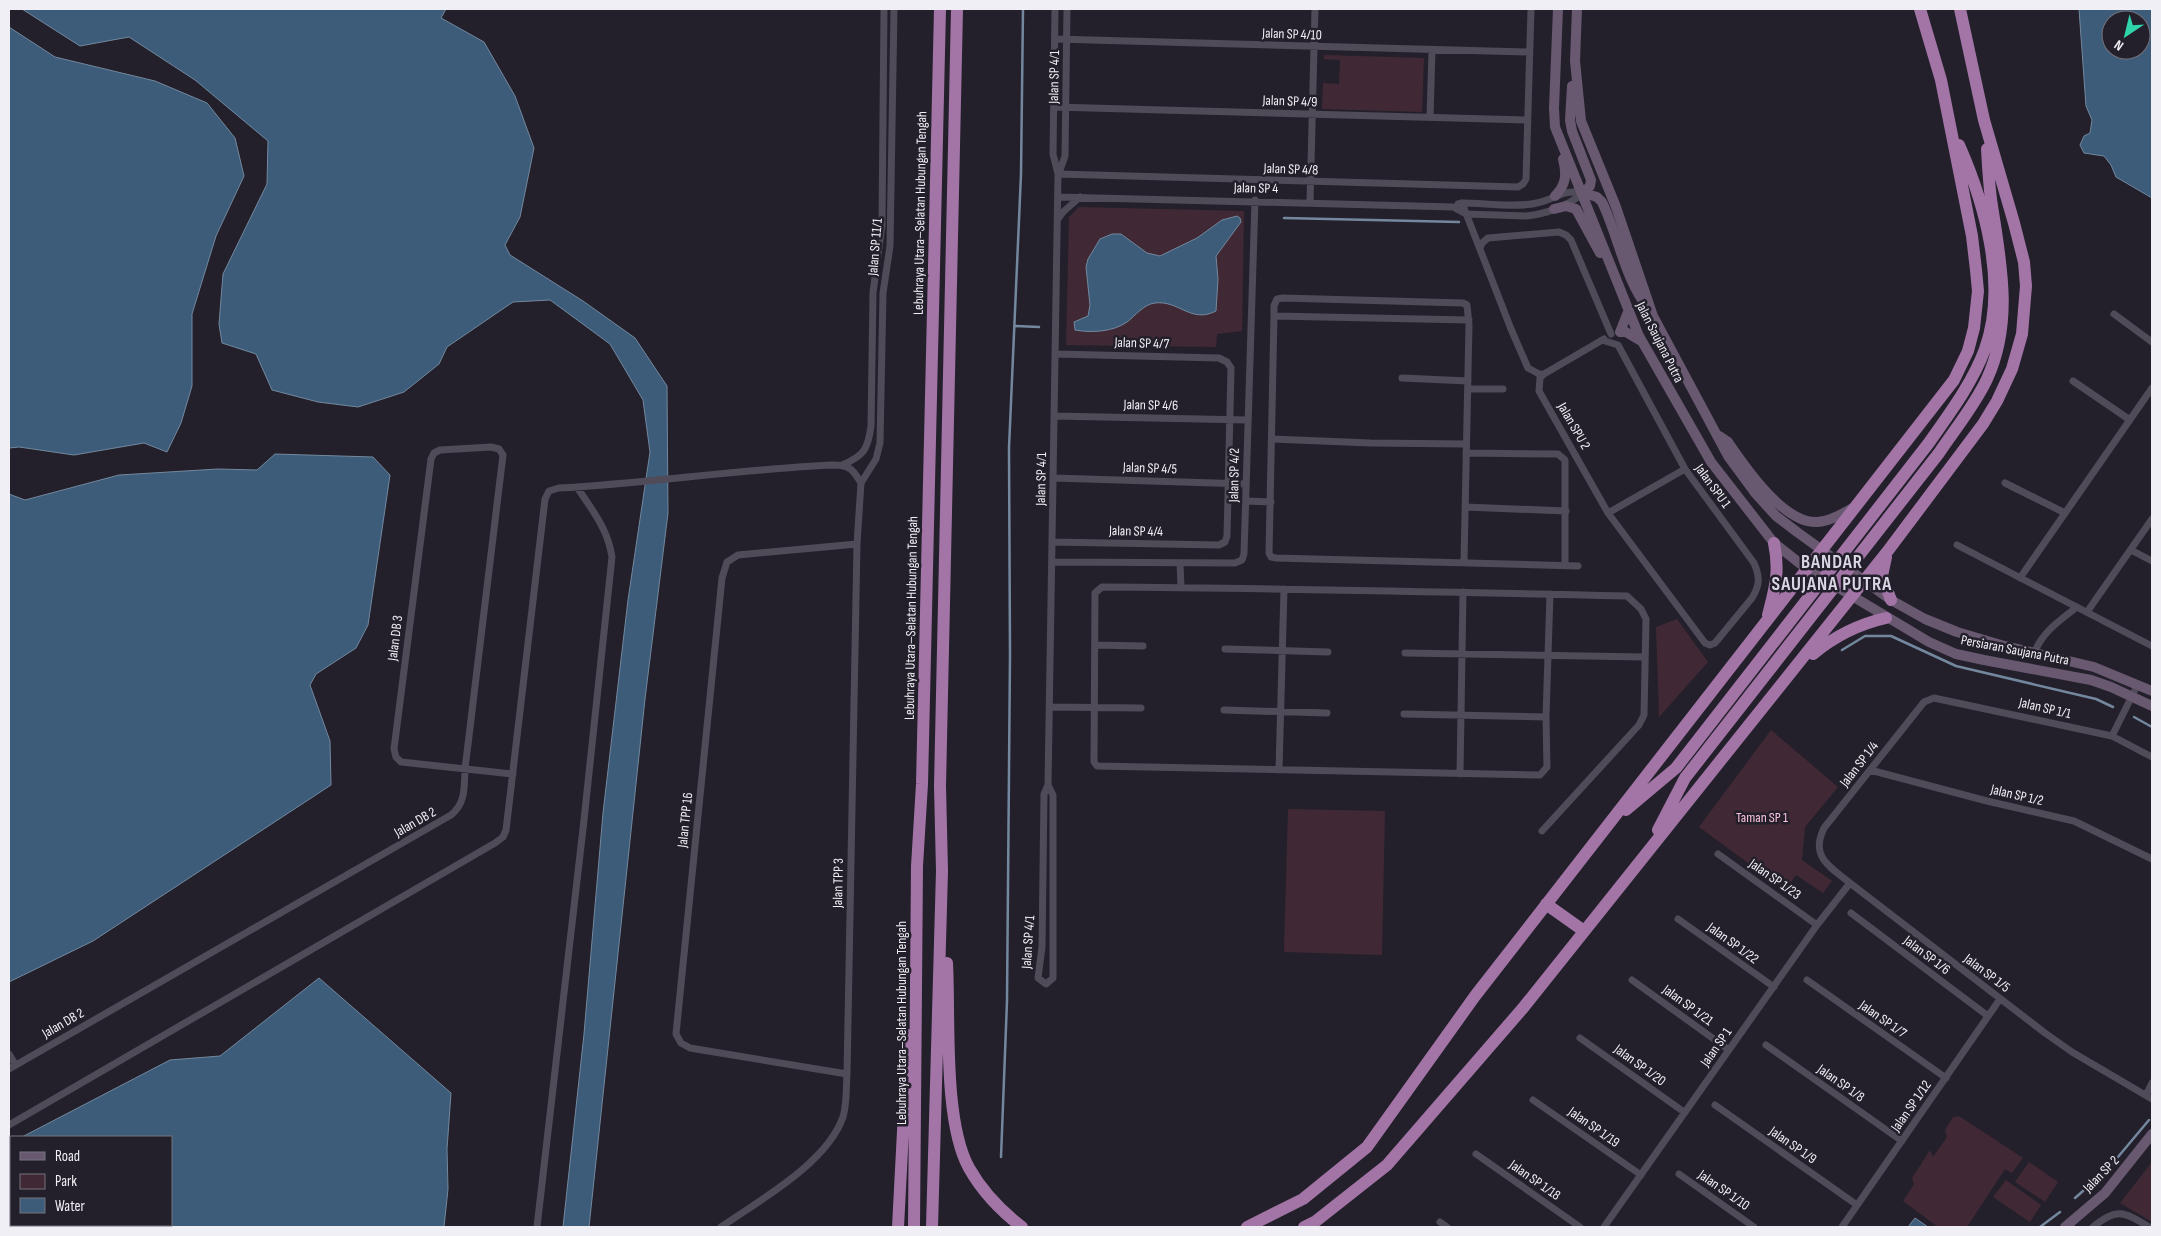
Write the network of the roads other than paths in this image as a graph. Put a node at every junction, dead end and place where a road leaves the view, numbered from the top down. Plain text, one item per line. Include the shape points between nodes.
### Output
1 (884, 9) edge
2 (894, 9) edge
3 (940, 9) edge
4 (957, 9) edge
5 (1056, 9) edge
6 (1067, 9) edge
7 (1315, 9) edge
8 (1530, 9) edge
9 (1558, 9) edge
10 (1577, 9) edge
11 (1920, 9) edge
12 (1960, 9) edge
13 (1055, 40) junction
14 (1067, 40) junction
15 (1314, 48) junction
16 (1432, 50) junction
17 (1529, 52) junction
18 (1575, 61) junction
19 (1054, 107) junction
20 (1066, 108) junction
21 (1312, 114) junction
22 (1430, 117) junction
23 (1526, 120) junction
24 (1984, 120) junction
25 (1950, 124) junction
26 (1558, 133) junction
27 (1058, 174) junction
28 (1311, 182) junction
29 (1582, 193) junction
30 (1555, 196) junction
31 (1058, 197) junction
32 (1080, 197) junction
33 (1255, 200) junction
34 (1310, 202) junction
35 (1462, 203) junction
36 (1453, 207) junction
37 (1554, 208) junction
38 (1466, 214) junction
39 (1058, 220) junction
40 (1480, 249) junction
41 (1627, 308) junction
42 (2114, 314) dead end
43 (1274, 316) junction
44 (1653, 316) junction
45 (1469, 320) junction
46 (1616, 333) junction
47 (1602, 340) junction
48 (1641, 341) junction
49 (2152, 342) edge
50 (1618, 345) junction
51 (1056, 354) junction
52 (1544, 374) junction
53 (1402, 378) dead end
54 (1468, 380) junction
55 (2073, 381) dead end
56 (2152, 388) edge
57 (1468, 389) junction
58 (1503, 389) dead end
59 (1054, 416) junction
60 (1231, 420) junction
61 (1248, 420) junction
62 (2130, 420) junction
63 (1716, 434) junction
64 (1272, 439) junction
65 (1466, 444) junction
66 (434, 452) joint
67 (1466, 453) junction
68 (842, 465) junction
69 (1685, 469) junction
70 (1054, 478) junction
71 (861, 483) junction
72 (1230, 483) junction
73 (2005, 483) dead end
74 (1246, 484) junction
75 (577, 486) junction
76 (1246, 501) junction
77 (1271, 502) junction
78 (1466, 507) junction
79 (1856, 507) junction
80 (1566, 511) junction
81 (1608, 513) junction
82 (2065, 513) junction
83 (2152, 519) edge
84 (1052, 542) junction
85 (1774, 543) junction
86 (857, 544) junction
87 (1957, 545) dead end
88 (1823, 550) junction
89 (2131, 550) junction
90 (1887, 552) junction
91 (2152, 561) edge
92 (1052, 562) junction
93 (1464, 562) junction
94 (1180, 563) junction
95 (1565, 566) junction
96 (1578, 566) dead end
97 (1807, 569) junction
98 (2020, 578) junction
99 (1865, 581) junction
100 (1181, 587) junction
101 (1284, 589) junction
102 (1463, 592) junction
103 (1550, 594) junction
104 (1852, 597) junction
105 (1891, 600) junction
106 (2077, 607) junction
107 (2087, 612) junction
108 (1886, 618) junction
109 (1766, 623) junction
110 (1094, 645) junction
111 (1710, 645) joint
112 (1143, 646) dead end
113 (2152, 646) edge
114 (1225, 649) dead end
115 (1282, 650) junction
116 (1328, 652) dead end
117 (1405, 653) dead end
118 (1462, 653) junction
119 (2034, 654) junction
120 (1548, 655) junction
121 (1644, 657) junction
122 (1796, 667) junction
123 (2138, 684) junction
124 (2152, 691) edge
125 (2132, 696) junction
126 (1929, 699) joint
127 (2152, 706) edge
128 (1050, 707) junction
129 (1094, 708) junction
130 (1141, 708) dead end
131 (1224, 710) dead end
132 (1280, 712) junction
133 (1327, 713) dead end
134 (1404, 714) dead end
135 (1461, 715) junction
136 (1546, 717) junction
137 (2112, 736) junction
138 (2152, 757) edge
139 (465, 769) junction
140 (1279, 770) junction
141 (1870, 770) junction
142 (513, 774) junction
143 (1460, 774) junction
144 (1048, 785) junction
145 (1607, 826) junction
146 (1542, 831) dead end
147 (1819, 850) joint
148 (1718, 854) dead end
149 (1644, 856) junction
150 (2152, 859) edge
151 (917, 866) junction
152 (942, 871) junction
153 (1850, 883) junction
154 (1546, 904) junction
155 (1851, 913) dead end
156 (1678, 919) dead end
157 (1818, 924) junction
158 (1584, 931) junction
159 (1632, 980) dead end
160 (1807, 980) dead end
161 (1774, 987) junction
162 (2000, 999) junction
163 (1988, 1016) junction
164 (1580, 1038) dead end
165 (1766, 1045) dead end
166 (1729, 1050) junction
167 (9, 1054) edge
168 (12, 1066) edge
169 (847, 1074) junction
170 (1946, 1078) junction
171 (2152, 1083) edge
172 (2149, 1097) edge
173 (1533, 1100) dead end
174 (1715, 1105) dead end
175 (1684, 1112) junction
176 (9, 1124) edge
177 (2152, 1134) edge
178 (1902, 1141) junction
179 (1476, 1154) dead end
180 (1679, 1174) dead end
181 (1641, 1175) junction
182 (1857, 1205) junction
183 (1440, 1222) dead end
184 (537, 1227) edge
185 (721, 1227) edge
186 (898, 1227) edge
187 (914, 1227) edge
188 (932, 1227) edge
189 (1022, 1227) edge
190 (1247, 1227) edge
191 (1304, 1227) edge
192 (1447, 1227) edge
193 (1580, 1227) edge
194 (1604, 1227) edge
195 (1754, 1227) edge
196 (1842, 1227) edge
197 (2065, 1227) edge
198 (2094, 1227) edge
199 (2149, 1227) edge

1 - 68 street, Jalan SP 11/1 via 882,225 873,293 871,426 864,452
2 - 71 street, Jalan SP 11/1 via 890,246 883,293 880,443 876,459
3 - 151 highway, Lebuhraya Utara–Selatan Hubungan Tengah via 922,784
4 - 152 highway via 940,786
5 - 13 street, Jalan SP 4/1
6 - 14 street, Jalan SP 4/1
7 - 15 street
8 - 17 street
9 - 26 main road, Jalan Saujana Putra via 1554,108
10 - 18 main road, Jalan Saujana Putra
11 - 25 highway
12 - 24 highway
13 - 14 street, Jalan SP 4/10
13 - 19 street, Jalan SP 4/1
14 - 15 street, Jalan SP 4/10
14 - 20 street, Jalan SP 4/1
15 - 16 street, Jalan SP 4/10
15 - 21 street
16 - 17 street, Jalan SP 4/10
16 - 22 street
17 - 23 street
18 - 29 main road via 1570,120 1591,180 1590,186
18 - 44 main road, Jalan Saujana Putra via 1581,121 1616,207
19 - 20 street, Jalan SP 4/9
19 - 27 street, Jalan SP 4/1 via 1053,154
20 - 21 street, Jalan SP 4/9
20 - 27 street, Jalan SP 4/1 via 1065,156
21 - 22 street, Jalan SP 4/9
21 - 28 street
22 - 23 street, Jalan SP 4/9
23 - 28 street, Jalan SP 4/8 via 1526,179 1518,187
24 - 90 highway via 2024,262 2026,286 2022,334 2012,369 1993,409
24 - 149 highway via 2004,294 2002,324 1987,379 1939,453 1686,778
25 - 79 highway via 1976,270 1978,291 1974,328 1968,351 1954,380
25 - 145 highway via 1973,175 1982,205 1995,289 1985,349 1960,400 1928,444 1676,768
26 - 29 main road, Jalan Saujana Putra
26 - 30 main road via 1566,173 1565,182
27 - 28 street, Jalan SP 4/8
27 - 31 street, Jalan SP 4/1
28 - 34 street
29 - 30 street, Jalan SP 4 via 1570,191
29 - 37 street, Jalan SP 4 via 1573,202
29 - 41 main road, Jalan Saujana Putra
29 - 44 main road via 1597,197 1602,202 1640,299
30 - 35 street, Jalan SP 4 via 1526,204
31 - 32 street, Jalan SP 4
31 - 39 street, Jalan SP 4/1
32 - 33 street, Jalan SP 4
32 - 39 street
33 - 34 street, Jalan SP 4
33 - 61 street, Jalan SP 4/2
34 - 36 street, Jalan SP 4
35 - 36 street, Jalan SP 4
35 - 38 street
36 - 38 street, Jalan SP 4
37 - 38 street, Jalan SP 4 via 1535,216
37 - 41 main road via 1566,206 1576,209
38 - 40 street
39 - 51 street, Jalan SP 4/1
40 - 46 street via 1488,238 1559,232 1566,235
40 - 52 street via 1528,368
41 - 46 main road
41 - 48 main road, Jalan Saujana Putra
42 - 49 street
43 - 45 street
43 - 45 street via 1277,299 1283,298 1463,303 1468,308
43 - 64 street
44 - 63 main road, Jalan Saujana Putra
45 - 54 street
46 - 47 street
46 - 48 main road via 1626,332
46 - 50 street
47 - 50 street
47 - 52 street
48 - 85 main road, Jalan Saujana Putra via 1710,462
50 - 69 street, Jalan SPU 1
51 - 59 street, Jalan SP 4/1
51 - 60 street, Jalan SP 4/7 via 1219,358 1231,368
52 - 81 street, Jalan SPU 2 via 1539,391
53 - 54 street
54 - 57 street
55 - 62 street
56 - 62 street
57 - 58 street
57 - 65 street
59 - 60 street, Jalan SP 4/6
59 - 70 street, Jalan SP 4/1
60 - 61 street, Jalan SP 4/6
60 - 72 street
61 - 74 street, Jalan SP 4/2
62 - 82 street
63 - 79 main road via 1728,442 1776,502 1790,513 1815,522
63 - 88 main road, Jalan Saujana Putra via 1734,463 1776,516
64 - 65 street
64 - 77 street
65 - 67 street
66 - 139 street, Jalan DB 3 via 394,749 401,762
66 - 139 street, Jalan DB 2 via 491,447 499,449 503,455
67 - 78 street
67 - 80 street, Jalan SPU 2 via 1562,456 1565,460
68 - 71 street via 854,471
68 - 75 street
69 - 81 street
69 - 111 street, Jalan SPU 1 via 1758,574 1757,590 1752,598
70 - 72 street, Jalan SP 4/5
70 - 84 street, Jalan SP 4/1
71 - 86 street, Jalan TPP 3
72 - 74 street, Jalan SP 4/5
72 - 84 street, Jalan SP 4/4 via 1228,536 1219,545
73 - 82 street
74 - 76 street, Jalan SP 4/2
75 - 142 street via 549,491 544,499
75 - 184 street via 602,523 612,557
76 - 77 street
76 - 94 street, Jalan SP 4/2 via 1242,560 1235,564
77 - 93 street via 1271,557
78 - 80 street
78 - 93 street
79 - 88 highway
80 - 95 street, Jalan SPU 2
81 - 111 street, Jalan SPU 2 via 1675,605
82 - 98 street
83 - 89 street
84 - 92 street, Jalan SP 4/1
85 - 97 main road, Jalan Saujana Putra
85 - 109 highway via 1778,572
86 - 169 street, Jalan TPP 3
86 - 169 street, Jalan TPP 16 via 738,555 727,562 722,578 676,1034 681,1043 690,1048
87 - 98 street
88 - 97 highway
88 - 99 main road, Jalan Saujana Putra
89 - 91 street
89 - 107 street
90 - 99 highway
90 - 105 highway via 1882,576
92 - 94 street, Jalan SP 4/2
92 - 128 street, Jalan SP 4/1
93 - 95 street
94 - 100 street
95 - 96 street
97 - 104 main road, Jalan Saujana Putra
97 - 109 highway
98 - 106 street
99 - 104 highway
99 - 105 main road, Persiaran Saujana Putra
100 - 101 street
100 - 110 street via 1098,589 1095,593
101 - 102 street
101 - 115 street
102 - 103 street
102 - 118 street
103 - 120 street
103 - 121 street via 1627,596 1641,608 1646,618
104 - 108 main road, Persiaran Saujana Putra
104 - 122 highway
105 - 119 main road, Persiaran Saujana Putra via 1957,632
106 - 107 street
106 - 119 street via 2051,627
107 - 113 street
108 - 122 highway via 1856,626 1826,643
108 - 125 main road, Persiaran Saujana Putra via 1956,654 2072,675
109 - 145 highway
110 - 112 street
110 - 129 street
114 - 115 street
115 - 116 street
115 - 132 street
117 - 118 street
118 - 120 street
118 - 135 street
119 - 123 main road, Persiaran Saujana Putra via 2094,667
120 - 121 street
120 - 136 street
121 - 146 street via 1642,720
122 - 149 highway
123 - 124 main road, Persiaran Saujana Putra
123 - 125 street
125 - 127 main road, Persiaran Saujana Putra
125 - 137 street
126 - 137 street, Jalan SP 1/1 via 1943,699
126 - 141 street, Jalan SP 1/4
128 - 129 street
128 - 144 street, Jalan SP 4/1
129 - 130 street
129 - 140 street via 1094,762 1097,766
131 - 132 street
132 - 133 street
132 - 140 street
134 - 135 street
135 - 136 street
135 - 143 street
136 - 143 street via 1547,767 1540,775
137 - 138 street, Jalan SP 1/1
139 - 142 street
139 - 168 street, Jalan DB 2 via 463,800 451,815
140 - 143 street
141 - 147 street, Jalan SP 1/4 via 1824,828 1818,841
141 - 150 street, Jalan SP 1/2 via 2074,821
142 - 176 street via 506,830 495,843
144 - 144 street, Jalan SP 4/1 via 1053,794 1053,978 1046,984 1038,978 1042,947 1044,794
145 - 154 highway
147 - 153 street, Jalan SP 1/5 via 1829,865
148 - 157 street, Jalan SP 1/23
149 - 158 highway
151 - 186 highway
151 - 187 highway, Lebuhraya Utara–Selatan Hubungan Tengah
152 - 188 highway
152 - 189 highway via 954,1121 968,1166 997,1205
153 - 157 street, Jalan SP 1
153 - 162 street, Jalan SP 1/5
154 - 158 highway
154 - 190 highway via 1474,996 1367,1147 1303,1199
155 - 163 street, Jalan SP 1/6
156 - 161 street, Jalan SP 1/22
157 - 161 street, Jalan SP 1
158 - 191 highway via 1523,1008 1387,1165
159 - 166 street, Jalan SP 1/21
160 - 170 street, Jalan SP 1/7
161 - 166 street, Jalan SP 1
162 - 163 street, Jalan SP 1/12
162 - 172 street, Jalan SP 1/5 via 2072,1052
163 - 170 street, Jalan SP 1/12
164 - 175 street, Jalan SP 1/20
165 - 178 street, Jalan SP 1/8
166 - 175 street, Jalan SP 1
167 - 168 street
169 - 185 street, Jalan TPP 3 via 843,1116 835,1133 814,1160
170 - 178 street, Jalan SP 1/12
171 - 172 street
173 - 181 street, Jalan SP 1/19
174 - 182 street, Jalan SP 1/9
175 - 181 street, Jalan SP 1
177 - 197 main road, Jalan SP 2 via 2111,1187
178 - 182 street, Jalan SP 1/12
179 - 193 street, Jalan SP 1/18
180 - 195 street, Jalan SP 1/10
181 - 194 street, Jalan SP 1
182 - 196 street, Jalan SP 1/12
183 - 192 street
198 - 199 street via 2106,1216 2118,1213

